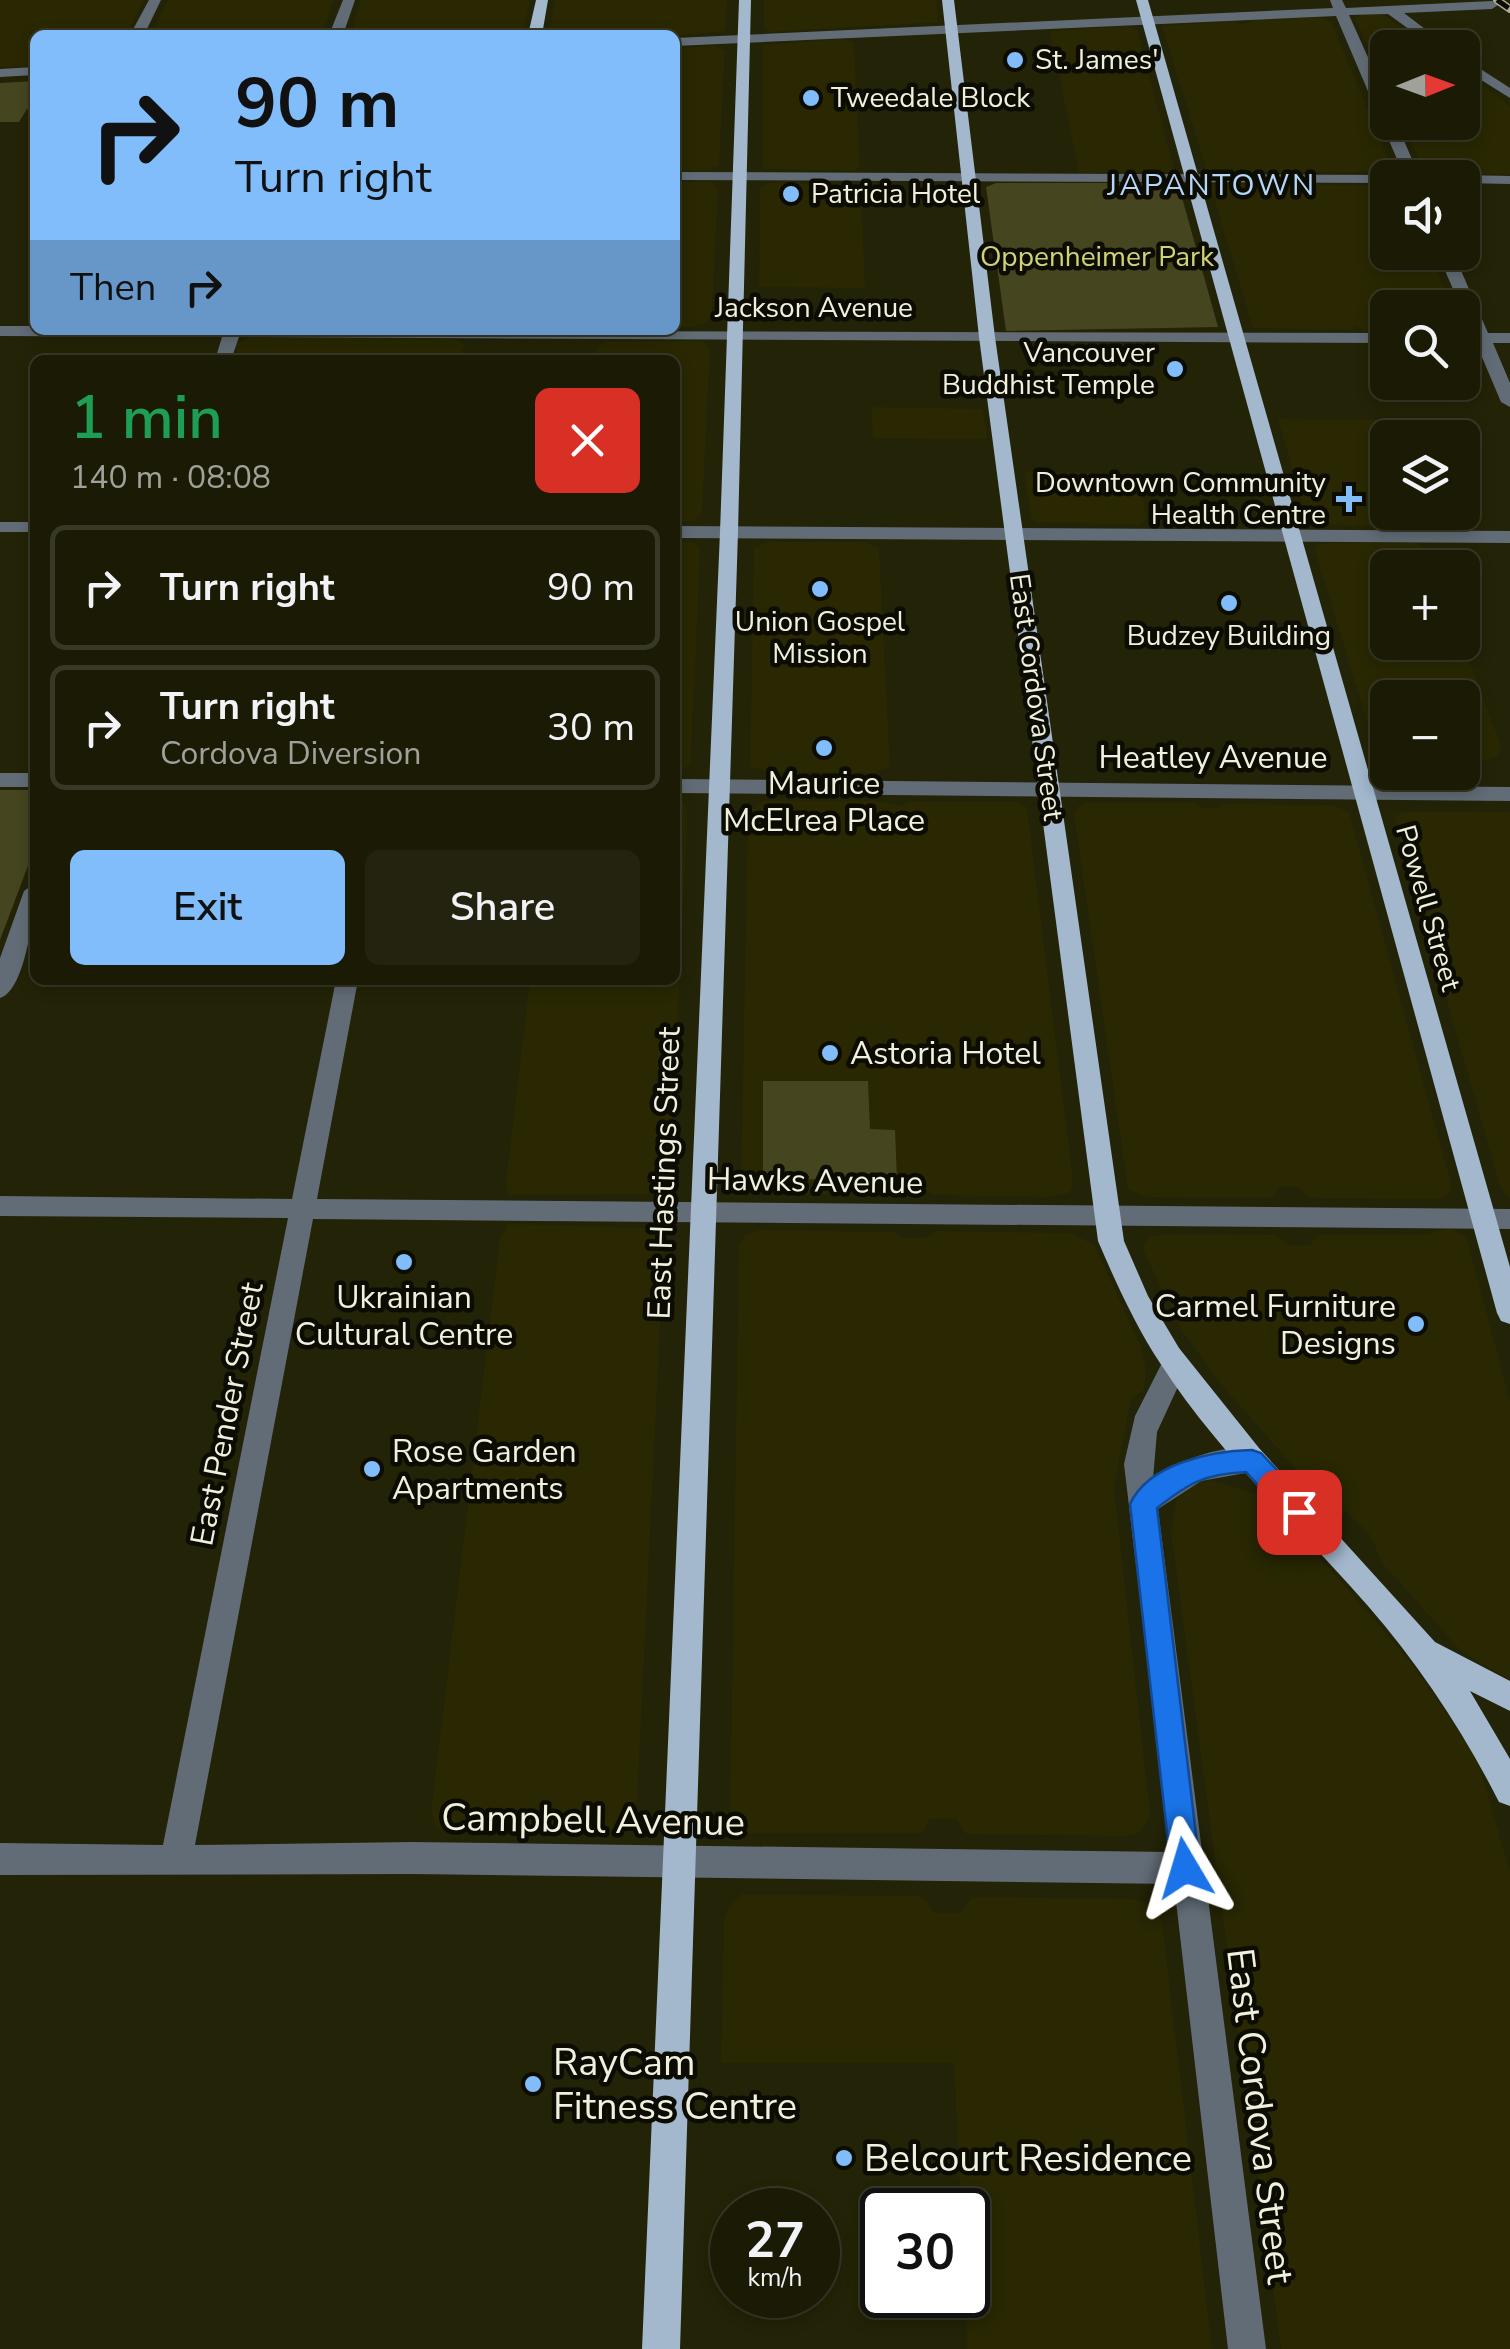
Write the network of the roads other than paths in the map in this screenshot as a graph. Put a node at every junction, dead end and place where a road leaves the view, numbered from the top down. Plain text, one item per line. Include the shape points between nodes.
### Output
1 (155, 0) edge
2 (348, 0) edge
3 (542, 0) edge
4 (745, 0) edge
5 (948, 0) edge
6 (1142, 0) edge
7 (1492, 5) dead end
8 (1338, 6) edge
9 (1390, 9) junction
10 (1148, 20) junction
11 (952, 29) junction
12 (140, 30) edge
13 (338, 30) edge
14 (536, 30) edge
15 (1419, 30) edge
16 (744, 38) junction
17 (680, 42) edge
18 (30, 71) edge
19 (0, 73) edge
20 (1480, 73) edge
21 (1370, 80) edge
22 (1510, 94) edge
23 (680, 176) edge
24 (740, 176) junction
25 (967, 178) junction
26 (1192, 178) junction
27 (1370, 179) edge
28 (1480, 179) edge
29 (1510, 180) edge
30 (1454, 270) edge
31 (0, 331) edge
32 (30, 331) edge
33 (395, 335) edge
34 (735, 335) junction
35 (476, 337) edge
36 (987, 337) junction
37 (1237, 337) junction
38 (1370, 338) edge
39 (1482, 338) junction
40 (1510, 338) edge
41 (1510, 402) edge
42 (0, 527) edge
43 (30, 527) edge
44 (680, 532) edge
45 (729, 532) junction
46 (1014, 534) junction
47 (1292, 536) junction
48 (1510, 536) edge
49 (0, 780) edge
50 (30, 780) edge
51 (680, 786) edge
52 (718, 786) junction
53 (1048, 789) junction
54 (1364, 791) junction
55 (1510, 794) edge
56 (30, 906) edge
57 (346, 985) edge
58 (0, 990) edge
59 (0, 1206) edge
60 (302, 1211) junction
61 (704, 1213) junction
62 (1107, 1216) junction
63 (1497, 1219) edge
64 (1510, 1313) edge
65 (1176, 1366) junction
66 (1252, 1461) junction
67 (1143, 1504) junction
68 (1422, 1648) junction
69 (1510, 1697) edge
70 (1510, 1792) edge
71 (0, 1859) edge
72 (176, 1861) junction
73 (681, 1862) junction
74 (1185, 1868) junction
75 (661, 2349) edge
76 (1246, 2349) edge

1 - 12 street
2 - 13 street
3 - 14 main road
4 - 16 main road, East Hastings Street
5 - 11 main road, East Cordova Street
6 - 10 main road, Powell Street
7 - 9 street
8 - 9 street
8 - 10 street
8 - 21 street
9 - 15 street
10 - 11 street
10 - 26 main road, Powell Street
11 - 16 street
11 - 25 main road, East Cordova Street
16 - 17 street
16 - 24 main road, East Hastings Street
18 - 19 street
20 - 22 street
23 - 24 street
24 - 25 street
24 - 34 main road, East Hastings Street
25 - 26 street
25 - 36 main road, East Cordova Street
26 - 27 street
26 - 37 main road, Powell Street
28 - 29 street
30 - 39 street
31 - 32 street, Jackson Avenue
33 - 35 street, Jackson Avenue
34 - 35 street, Jackson Avenue
34 - 36 street, Jackson Avenue
34 - 45 main road, East Hastings Street
36 - 37 street, Jackson Avenue
36 - 46 main road, East Cordova Street
37 - 38 street, Jackson Avenue
37 - 47 main road, Powell Street
39 - 40 street
39 - 41 street
42 - 43 street
44 - 45 street
45 - 46 street
45 - 52 main road, East Hastings Street
46 - 47 street
46 - 53 main road, East Cordova Street
47 - 48 street
47 - 54 main road, Powell Street
49 - 50 street
51 - 52 street, Heatley Avenue
52 - 53 street, Heatley Avenue
52 - 61 main road, East Hastings Street
53 - 54 street, Heatley Avenue
53 - 62 main road, East Cordova Street
54 - 55 street, Heatley Avenue
54 - 63 main road, Powell Street
56 - 58 street
57 - 60 street, East Pender Street
59 - 60 street, Hawks Avenue
60 - 61 street, Hawks Avenue
60 - 72 street, East Pender Street
61 - 62 street, Hawks Avenue
61 - 73 main road, East Hastings Street
62 - 63 street, Hawks Avenue
62 - 65 main road, East Cordova Street via 1127,1286
63 - 64 main road, Powell Street
65 - 66 main road, East Cordova Street
65 - 67 street, East Cordova Street via 1140,1437 1134,1471
66 - 67 street via 1183,1473
66 - 68 main road, East Cordova Street
67 - 74 street, East Cordova Street
68 - 69 main road
68 - 70 main road via 1472,1719
71 - 72 street, Campbell Avenue
72 - 73 street, Campbell Avenue
73 - 74 street, Campbell Avenue
73 - 75 main road, East Hastings Street
74 - 76 street, East Cordova Street

